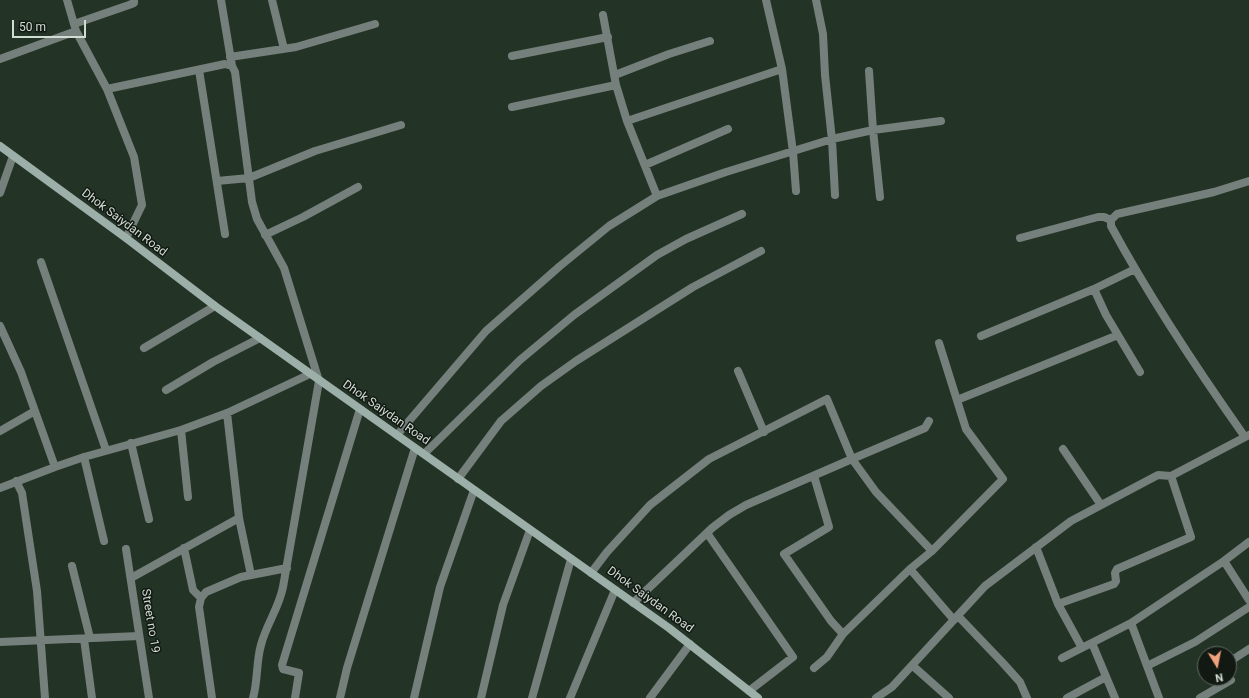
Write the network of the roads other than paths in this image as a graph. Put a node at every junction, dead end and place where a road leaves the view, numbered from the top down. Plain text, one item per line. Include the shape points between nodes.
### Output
1 (67, 0) edge
2 (134, 0) edge
3 (221, 0) edge
4 (272, 0) edge
5 (766, 0) edge
6 (816, 0) edge
7 (604, 15) dead end
8 (375, 24) dead end
9 (75, 28) junction
10 (608, 37) junction
11 (710, 41) dead end
12 (284, 49) junction
13 (512, 56) dead end
14 (230, 57) junction
15 (0, 59) edge
16 (232, 66) junction
17 (782, 69) junction
18 (200, 70) junction
19 (869, 71) dead end
20 (615, 75) junction
21 (616, 85) junction
22 (107, 89) junction
23 (512, 107) dead end
24 (627, 120) junction
25 (941, 121) dead end
26 (401, 125) dead end
27 (728, 130) dead end
28 (873, 130) junction
29 (832, 139) junction
30 (0, 146) edge
31 (793, 152) junction
32 (13, 156) junction
33 (645, 165) junction
34 (249, 178) junction
35 (217, 181) junction
36 (1249, 181) edge
37 (358, 187) dead end
38 (796, 191) dead end
39 (0, 193) edge
40 (835, 195) dead end
41 (657, 196) junction
42 (880, 197) dead end
43 (742, 214) dead end
44 (1111, 220) junction
45 (225, 234) dead end
46 (265, 235) junction
47 (126, 238) junction
48 (1020, 238) dead end
49 (761, 251) dead end
50 (41, 262) dead end
51 (1135, 270) junction
52 (1094, 289) junction
53 (215, 306) junction
54 (0, 326) edge
55 (1118, 335) junction
56 (981, 336) dead end
57 (260, 338) junction
58 (939, 343) dead end
59 (144, 348) dead end
60 (738, 371) dead end
61 (1140, 372) dead end
62 (310, 374) junction
63 (319, 381) junction
64 (166, 390) dead end
65 (956, 400) junction
66 (360, 409) junction
67 (35, 411) junction
68 (227, 413) junction
69 (929, 421) dead end
70 (181, 430) junction
71 (0, 431) edge
72 (764, 432) junction
73 (397, 436) junction
74 (1247, 436) edge
75 (131, 443) junction
76 (415, 448) junction
77 (1063, 449) dead end
78 (106, 450) junction
79 (424, 454) junction
80 (84, 457) junction
81 (852, 459) junction
82 (55, 467) junction
83 (814, 476) junction
84 (1171, 476) junction
85 (458, 479) junction
86 (16, 481) junction
87 (0, 488) edge
88 (474, 490) junction
89 (188, 496) dead end
90 (1101, 505) junction
91 (239, 518) junction
92 (149, 519) dead end
93 (530, 530) junction
94 (707, 533) junction
95 (104, 540) dead end
96 (1249, 542) edge
97 (1036, 547) junction
98 (184, 548) junction
99 (126, 549) dead end
100 (932, 551) junction
101 (571, 559) junction
102 (1224, 561) junction
103 (72, 566) dead end
104 (287, 568) junction
105 (910, 569) junction
106 (591, 573) junction
107 (251, 575) junction
108 (131, 578) junction
109 (615, 590) junction
110 (201, 598) junction
111 (1249, 600) edge
112 (633, 603) junction
113 (1058, 604) junction
114 (1249, 607) edge
115 (956, 618) junction
116 (1131, 623) junction
117 (843, 634) junction
118 (139, 636) junction
119 (87, 638) junction
120 (41, 640) junction
121 (0, 642) edge
122 (1092, 643) junction
123 (690, 644) junction
124 (1082, 648) junction
125 (1249, 649) edge
126 (1237, 657) edge
127 (1062, 658) dead end
128 (913, 666) junction
129 (1147, 666) junction
130 (814, 668) dead end
131 (1106, 677) junction
132 (1221, 686) edge
133 (749, 691) junction
134 (45, 698) edge
135 (92, 698) edge
136 (149, 698) edge
137 (212, 698) edge
138 (253, 698) edge
139 (295, 698) edge
140 (340, 698) edge
141 (414, 698) edge
142 (481, 698) edge
143 (532, 698) edge
144 (570, 698) edge
145 (650, 698) edge
146 (758, 698) edge
147 (876, 698) edge
148 (949, 698) edge
149 (1027, 698) edge
150 (1067, 698) edge
151 (1115, 698) edge
152 (1159, 698) edge
153 (1200, 698) edge

1 - 9 street
2 - 9 street via 134,3
3 - 14 street
4 - 12 street
5 - 17 street
6 - 29 street via 823,34
7 - 10 street
8 - 12 street
9 - 15 street
9 - 22 street
10 - 13 street
10 - 20 street
11 - 20 street
12 - 14 street
14 - 16 street
16 - 18 street via 225,64
16 - 34 street
17 - 24 street
17 - 31 street
18 - 22 street
18 - 35 street
19 - 28 street
20 - 21 street
21 - 23 street
21 - 24 street
22 - 47 street via 134,157 142,205
24 - 33 street
25 - 28 street
26 - 34 street via 315,152
27 - 33 street
28 - 29 street
28 - 42 street
29 - 31 street
29 - 40 street
30 - 32 main road, Dhok Saiydan Road
31 - 38 street
31 - 41 street
32 - 39 street
32 - 47 main road, Dhok Saiydan Road
33 - 41 street
34 - 35 street
34 - 46 street via 252,202
35 - 45 street
36 - 44 street via 1214,192 1117,214
37 - 46 street via 303,218
41 - 73 street via 609,226 486,331
43 - 79 street via 657,255 574,315 520,360
44 - 48 street via 1098,217
44 - 51 street
46 - 63 street via 284,268
47 - 53 main road, Dhok Saiydan Road
49 - 85 street via 692,287 576,360 541,386 501,421
50 - 78 street
51 - 52 street
51 - 74 street via 1186,352
52 - 55 street
52 - 56 street
53 - 57 main road, Dhok Saiydan Road
53 - 59 street
54 - 67 street
55 - 61 street
55 - 65 street
57 - 62 main road, Dhok Saiydan Road
57 - 64 street
58 - 65 street
60 - 72 street
62 - 63 main road, Dhok Saiydan Road
62 - 68 street
63 - 66 main road, Dhok Saiydan Road
63 - 104 street
65 - 100 street via 966,429 1003,479
66 - 73 main road, Dhok Saiydan Road
66 - 139 street via 282,665 284,669 299,673
67 - 71 street
67 - 82 street
68 - 70 street
68 - 91 street
69 - 81 street via 925,428
70 - 75 street
70 - 89 street
72 - 81 street via 827,399
72 - 106 street via 710,459 650,505
73 - 76 main road, Dhok Saiydan Road
74 - 84 street
75 - 78 street
75 - 92 street
76 - 79 main road, Dhok Saiydan Road
76 - 140 street
77 - 90 street
78 - 80 street
79 - 85 main road, Dhok Saiydan Road
80 - 82 street
80 - 95 street
81 - 83 street
81 - 100 street via 876,492
82 - 86 street
83 - 94 street via 746,505
83 - 117 street via 829,526 784,554
84 - 90 street via 1158,475
84 - 113 street via 1191,537 1117,569 1114,584
85 - 88 main road, Dhok Saiydan Road
86 - 87 street
86 - 120 street via 22,493 36,583
88 - 93 main road, Dhok Saiydan Road
88 - 141 street via 440,586
90 - 97 street via 1071,521
91 - 98 street
91 - 107 street
93 - 101 main road, Dhok Saiydan Road
93 - 142 street via 503,605
94 - 112 street
94 - 133 street via 793,657
96 - 102 street
97 - 113 street
97 - 115 street via 985,586
98 - 108 street
98 - 110 street via 193,590
99 - 108 street, Street no 19
100 - 105 street
101 - 106 main road, Dhok Saiydan Road
101 - 143 street
102 - 111 street
102 - 116 street
103 - 119 street
104 - 107 street
104 - 138 street via 281,599 260,646
105 - 115 street
105 - 117 street
106 - 109 main road, Dhok Saiydan Road
107 - 110 street via 206,592
108 - 118 street, Street no 19
109 - 112 main road, Dhok Saiydan Road
109 - 144 street
110 - 137 street via 199,607
112 - 123 main road, Dhok Saiydan Road
113 - 124 street
114 - 129 street via 1195,642
115 - 128 street
115 - 149 street via 1020,682
116 - 122 street
116 - 129 street
117 - 130 street via 827,658
118 - 119 street
118 - 136 street, Street no 19
119 - 120 street
119 - 135 street
120 - 121 street
120 - 134 street
122 - 124 street
122 - 131 street
123 - 133 main road, Dhok Saiydan Road
123 - 145 street
124 - 127 street
125 - 126 street
128 - 147 street via 892,687
128 - 148 street
129 - 152 street
131 - 150 street
131 - 151 street
132 - 153 street
133 - 146 main road, Dhok Saiydan Road

